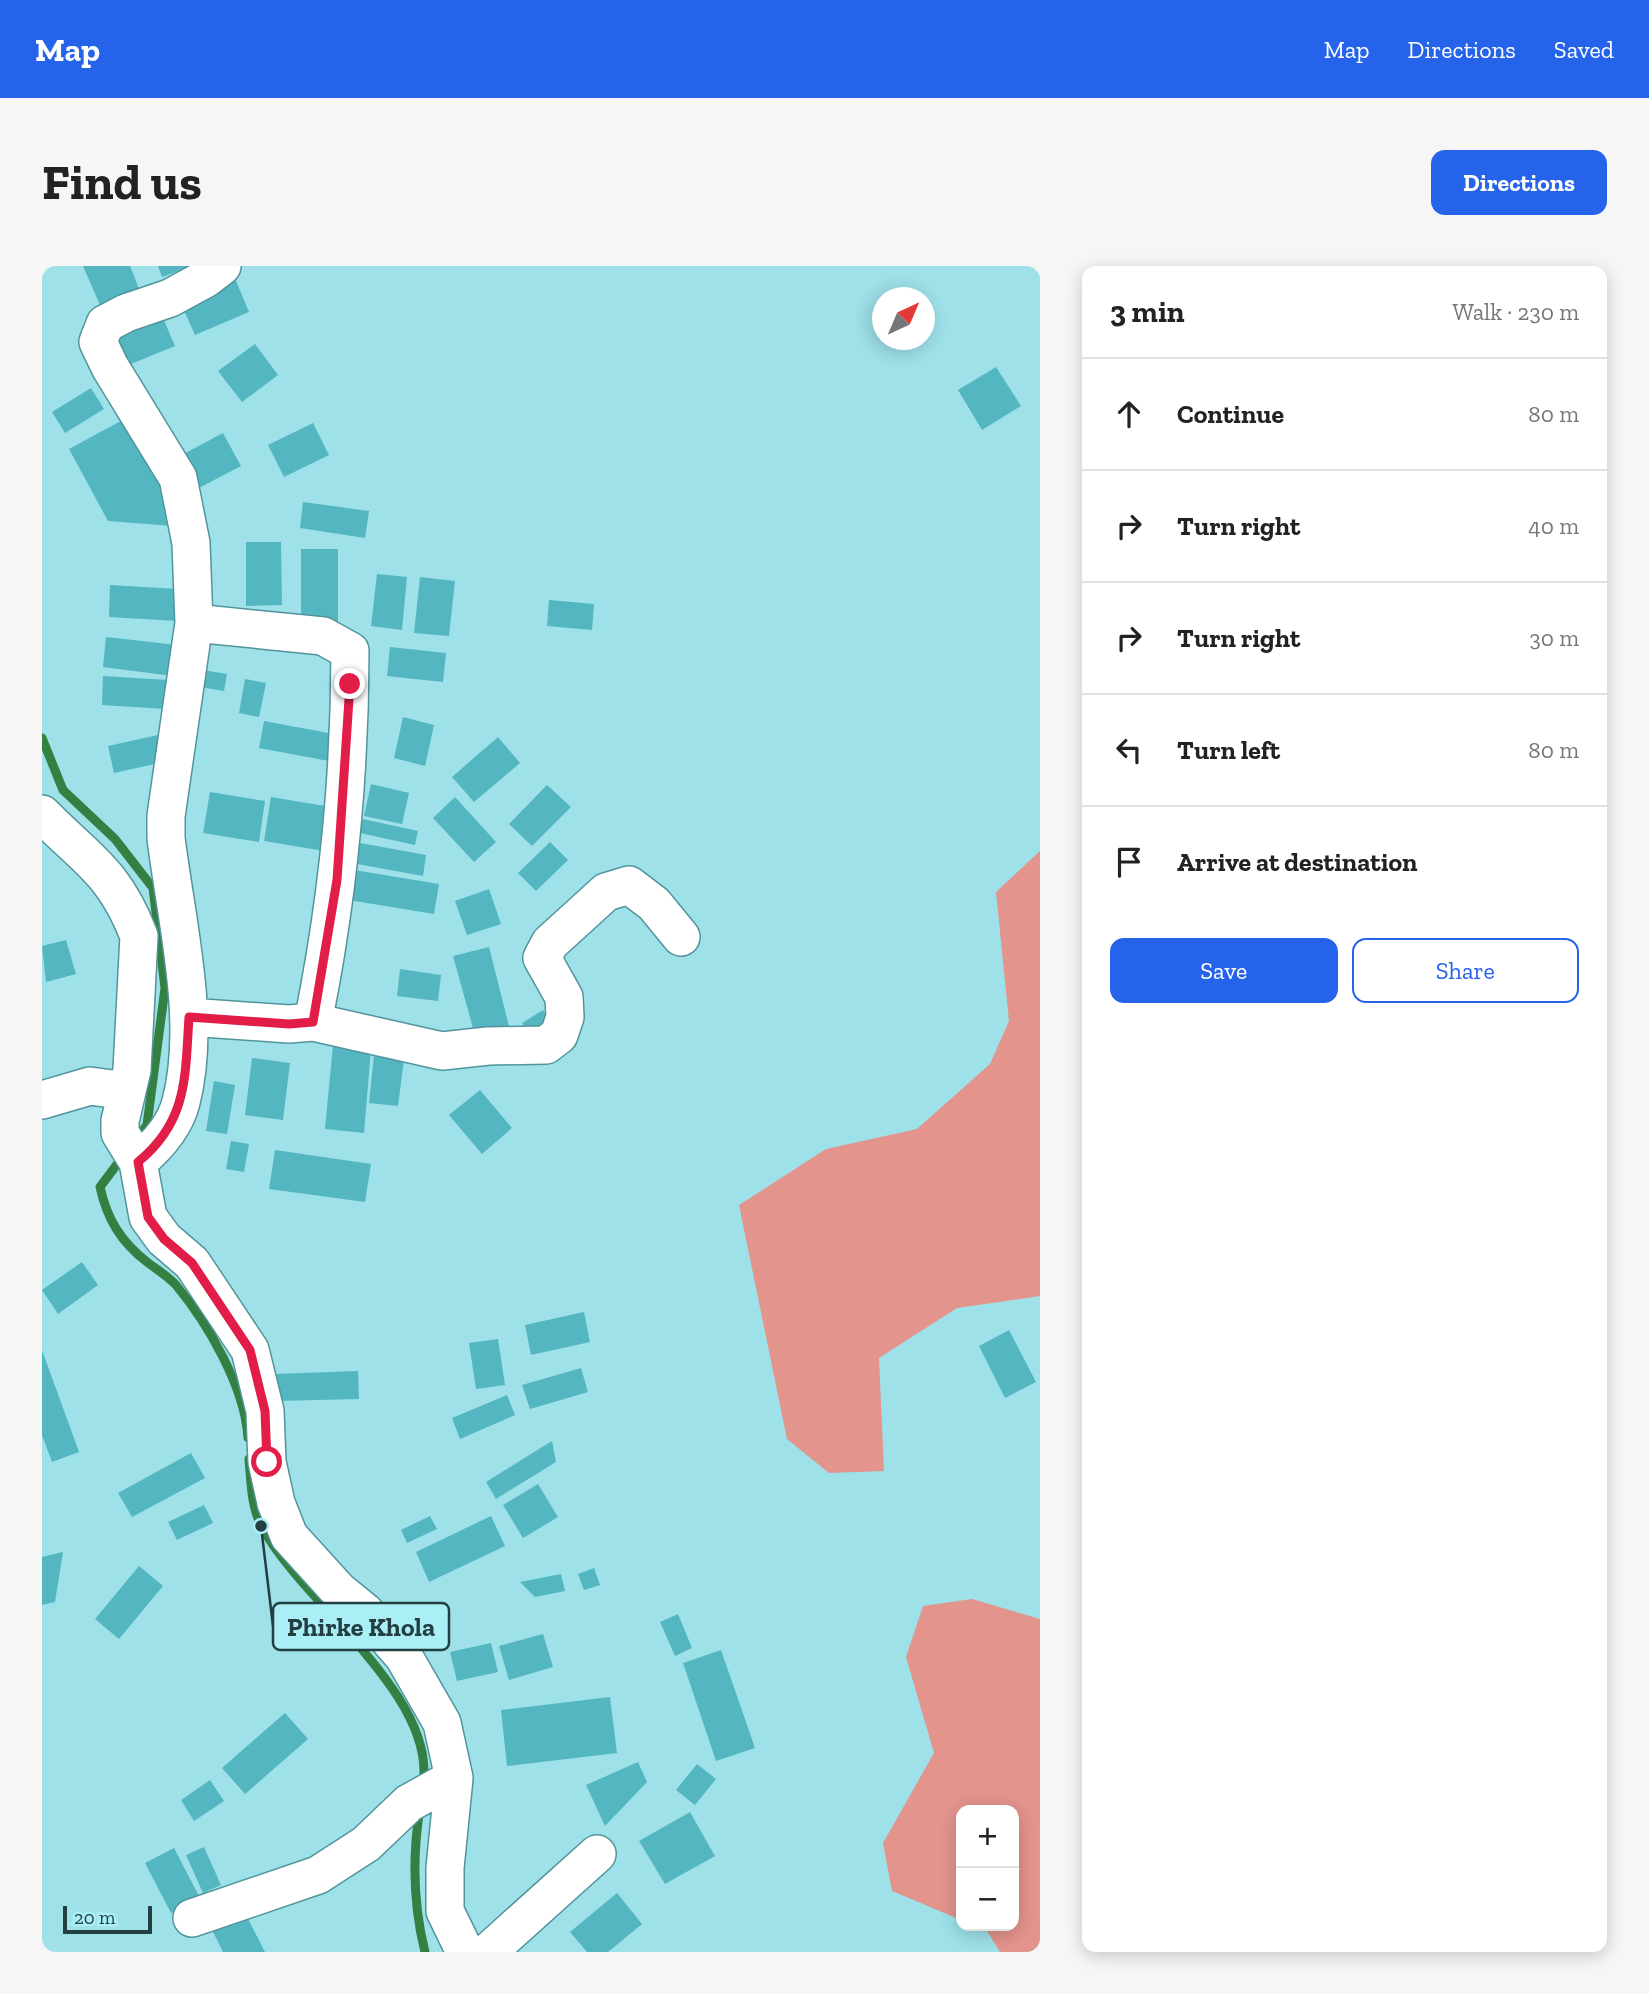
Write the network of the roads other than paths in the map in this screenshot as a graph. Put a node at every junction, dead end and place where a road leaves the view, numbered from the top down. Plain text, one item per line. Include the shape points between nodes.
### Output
1 (222, 266) edge
2 (194, 624) junction
3 (42, 814) edge
4 (681, 937) dead end
5 (189, 1017) junction
6 (313, 1022) junction
7 (127, 1091) junction
8 (42, 1100) edge
9 (129, 1148) junction
10 (430, 1791) junction
11 (597, 1854) dead end
12 (192, 1918) dead end
13 (465, 1952) edge
14 (488, 1952) edge

1 - 2 street via 170,298 105,324 98,342 178,478 191,542
2 - 5 street via 166,816
2 - 6 street via 323,636 350,651 337,880
3 - 7 street via 108,876 139,936 137,1020
4 - 6 street via 654,904 629,885 606,892 550,943 542,958 564,998 565,1017 559,1035 546,1045 442,1051
5 - 6 street
5 - 9 street via 181,1103 160,1141
7 - 8 street via 90,1086
7 - 9 street
9 - 10 street via 148,1217 164,1239 192,1263 250,1350 265,1411 267,1462 289,1536 404,1657 442,1723
10 - 12 street via 366,1844 318,1875
10 - 13 street via 444,1868 445,1911
11 - 14 street

